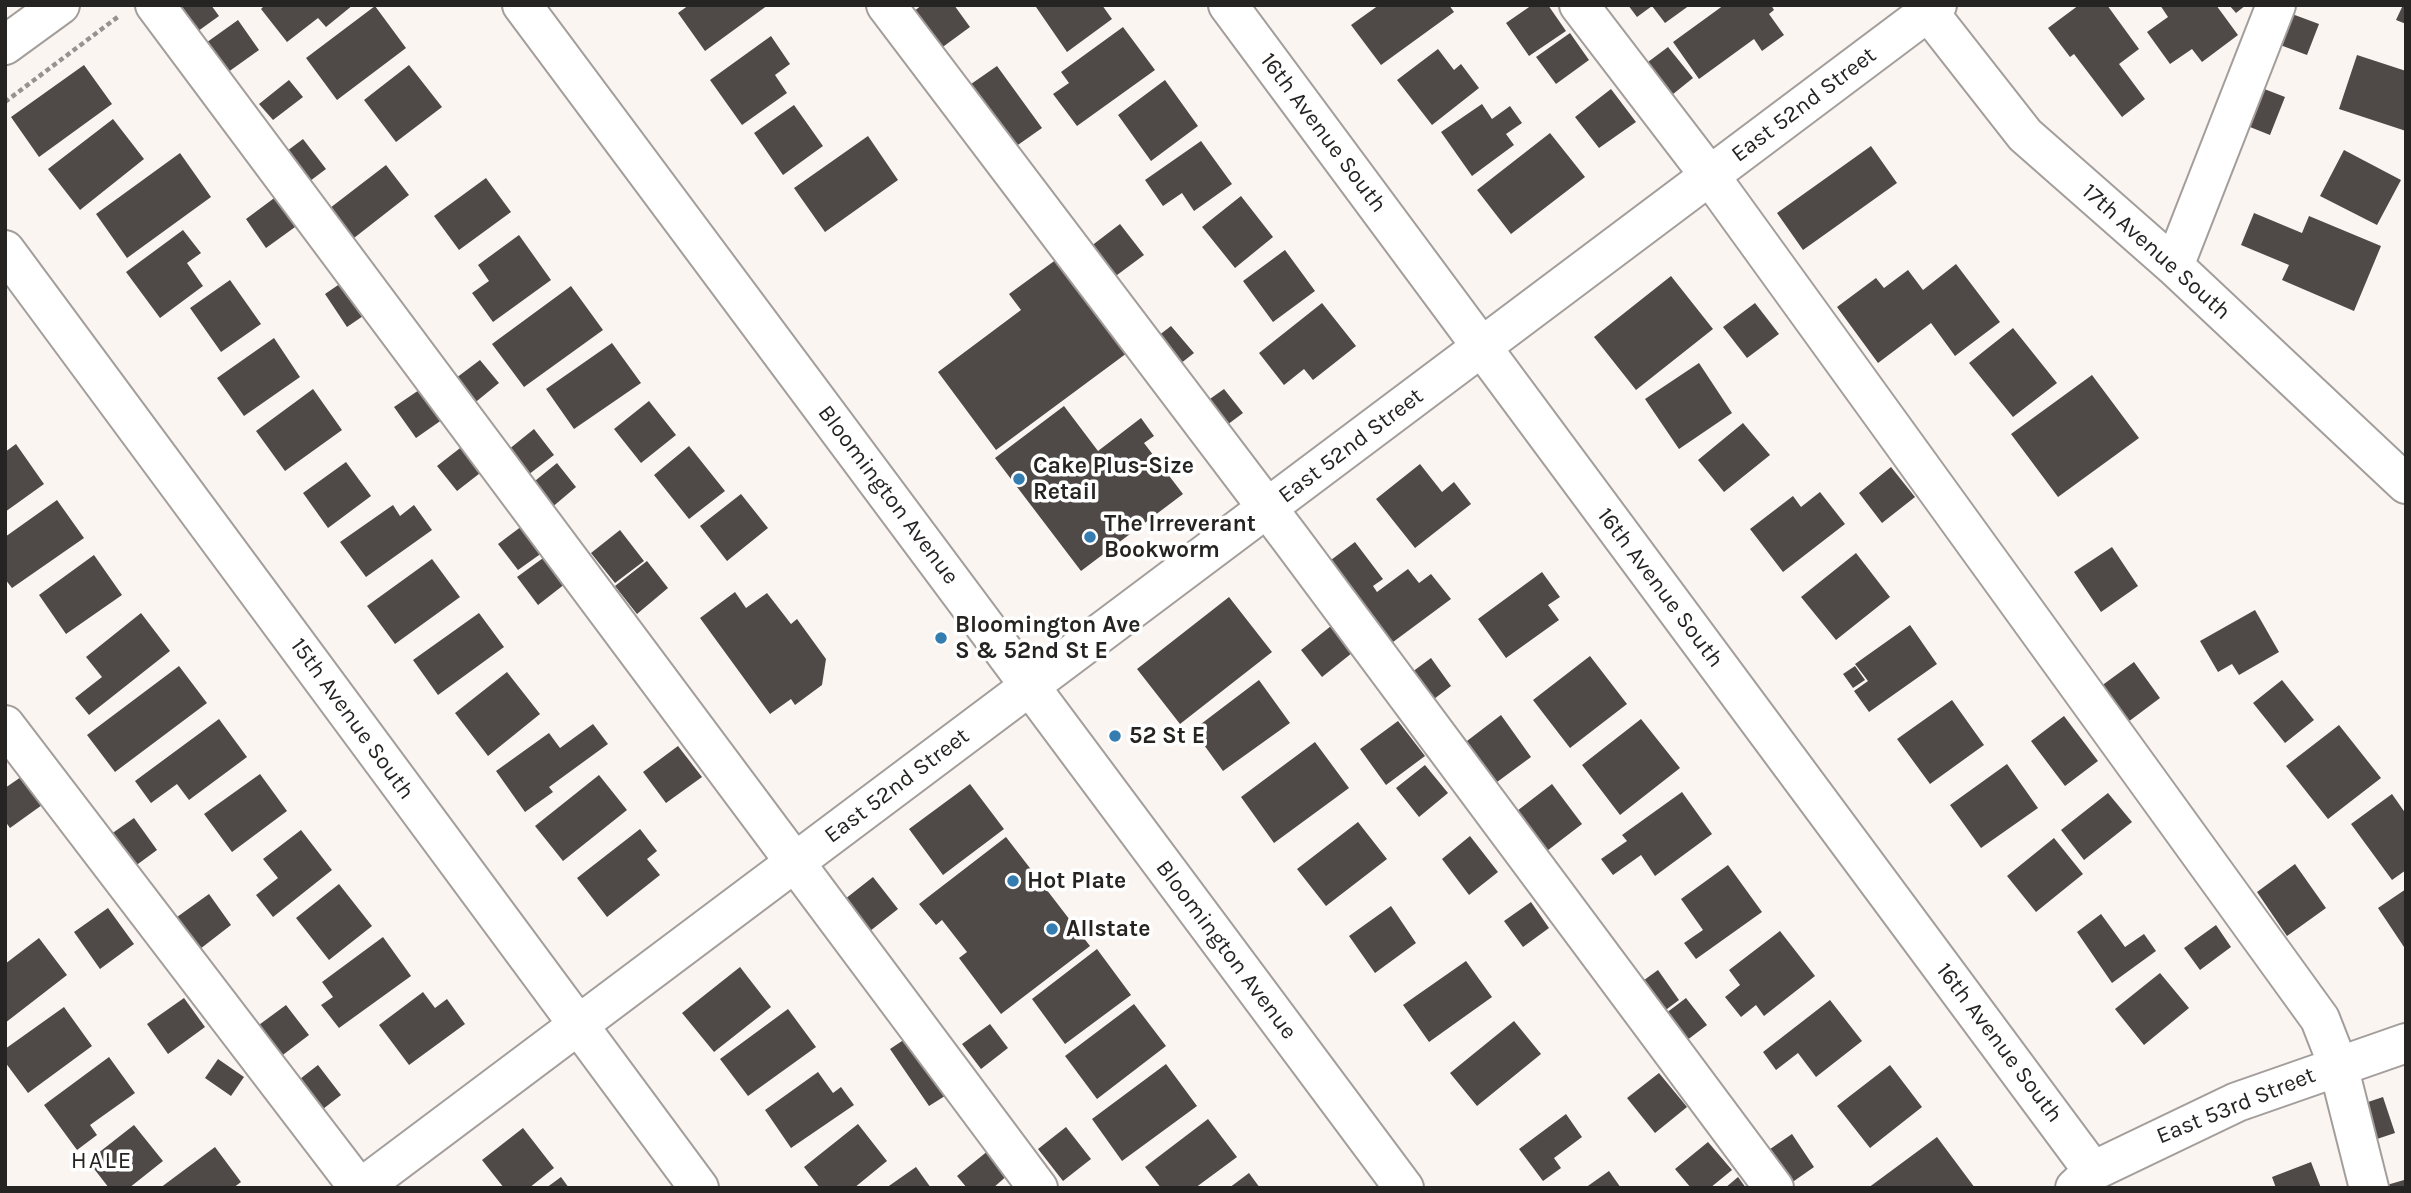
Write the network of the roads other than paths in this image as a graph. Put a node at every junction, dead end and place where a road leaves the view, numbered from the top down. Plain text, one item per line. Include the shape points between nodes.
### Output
1 (60, 5) edge
2 (522, 5) edge
3 (886, 5) edge
4 (1228, 5) edge
5 (1579, 5) edge
6 (2276, 5) edge
7 (1929, 7) edge
8 (139, 9) edge
9 (5, 45) edge
10 (1710, 176) junction
11 (5, 250) edge
12 (2174, 266) junction
13 (1482, 348) junction
14 (2406, 484) edge
15 (1268, 509) junction
16 (1030, 687) junction
17 (5, 725) edge
18 (794, 864) junction
19 (578, 1026) junction
20 (2406, 1042) edge
21 (2338, 1065) junction
22 (2084, 1180) edge
23 (360, 1188) edge
24 (699, 1188) edge
25 (1038, 1188) edge
26 (1404, 1188) edge
27 (1774, 1188) edge
28 (2369, 1188) edge

1 - 9 street
2 - 16 street, Bloomington Avenue
3 - 15 street
4 - 13 street, 16th Avenue South
5 - 10 street
6 - 12 street
7 - 10 street, East 52nd Street
7 - 12 street, 17th Avenue South via 2025,135
8 - 18 street
10 - 13 street, East 52nd Street
10 - 21 street via 2320,1019
11 - 19 street, 15th Avenue South
12 - 14 street, 17th Avenue South
13 - 15 street, East 52nd Street
13 - 22 street, 16th Avenue South
15 - 16 street, East 52nd Street
15 - 27 street
16 - 18 street, East 52nd Street
16 - 26 street, Bloomington Avenue
17 - 23 street
18 - 19 street, East 52nd Street
18 - 25 street
19 - 23 street, East 52nd Street
19 - 24 street, 15th Avenue South
20 - 21 street, East 53rd Street
21 - 22 street, East 53rd Street via 2237,1102
21 - 28 street

